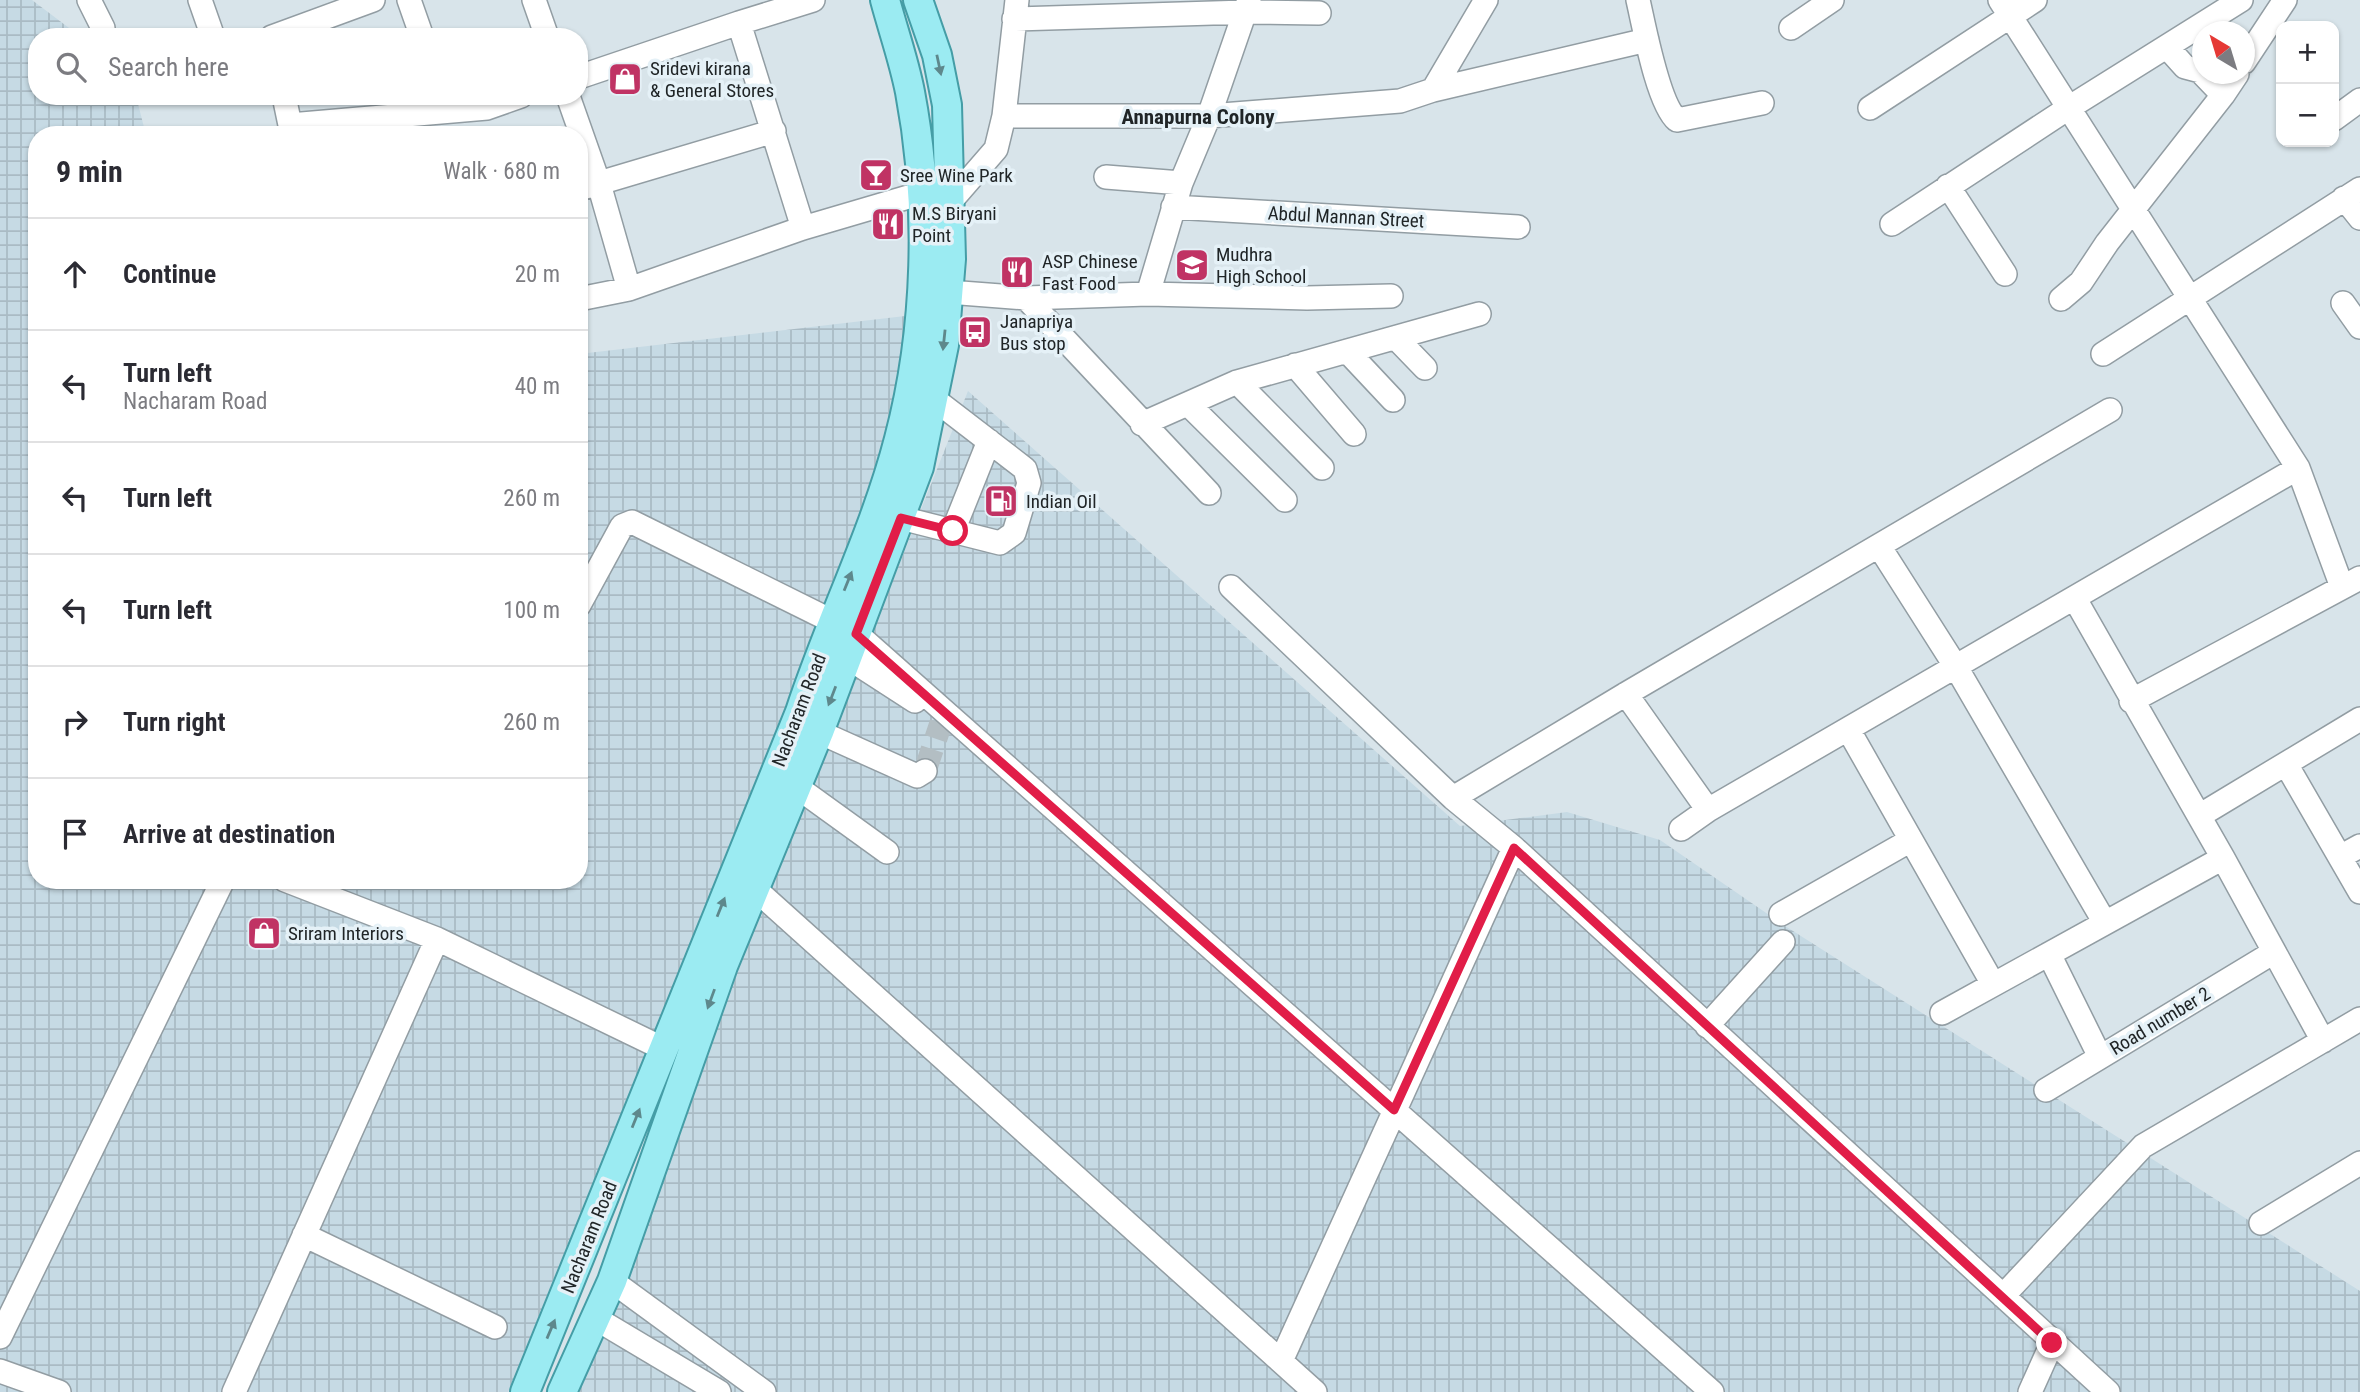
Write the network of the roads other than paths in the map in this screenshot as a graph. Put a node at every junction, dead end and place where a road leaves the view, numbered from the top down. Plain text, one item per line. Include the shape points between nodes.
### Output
1 (89, 0) edge
2 (200, 0) edge
3 (373, 0) edge
4 (409, 0) edge
5 (521, 0) edge
6 (813, 0) edge
7 (885, 0) edge
8 (918, 0) edge
9 (1486, 0) edge
10 (1639, 0) edge
11 (1832, 0) edge
12 (2035, 0) edge
13 (2241, 0) edge
14 (2285, 0) edge
15 (1247, 6) edge
16 (2005, 8) edge
17 (1016, 9) edge
18 (1319, 13) dead end
19 (541, 19) edge
20 (738, 23) junction
21 (103, 28) dead end
22 (210, 28) edge
23 (297, 28) edge
24 (419, 28) edge
25 (1791, 28) dead end
26 (1647, 40) junction
27 (2255, 46) edge
28 (2167, 47) junction
29 (588, 74) edge
30 (2230, 84) edge
31 (1433, 90) junction
32 (2223, 95) junction
33 (2360, 100) edge
34 (1762, 103) dead end
35 (286, 105) edge
36 (493, 105) edge
37 (570, 105) edge
38 (2070, 107) junction
39 (1871, 108) dead end
40 (2339, 115) edge
41 (1004, 116) junction
42 (1209, 116) junction
43 (418, 125) edge
44 (290, 126) edge
45 (393, 126) edge
46 (575, 126) edge
47 (774, 131) junction
48 (1106, 177) dead end
49 (1181, 183) junction
50 (1948, 186) junction
51 (589, 187) edge
52 (922, 192) junction
53 (2352, 194) edge
54 (950, 202) junction
55 (1173, 207) junction
56 (2133, 211) junction
57 (2360, 218) edge
58 (1892, 224) dead end
59 (1518, 227) dead end
60 (803, 228) junction
61 (2005, 274) dead end
62 (629, 289) junction
63 (948, 292) junction
64 (1148, 294) junction
65 (1391, 296) dead end
66 (588, 297) edge
67 (2191, 297) junction
68 (1026, 298) junction
69 (2061, 299) dead end
70 (2343, 303) dead end
71 (1479, 314) dead end
72 (2360, 327) edge
73 (1396, 338) junction
74 (1347, 351) junction
75 (2103, 354) dead end
76 (1295, 365) junction
77 (1425, 369) dead end
78 (1237, 382) junction
79 (934, 399) junction
80 (1393, 400) dead end
81 (1188, 404) junction
82 (2110, 410) dead end
83 (1142, 424) junction
84 (1354, 433) dead end
85 (989, 441) junction
86 (1322, 468) dead end
87 (2298, 468) junction
88 (1209, 493) dead end
89 (1285, 500) dead end
90 (901, 518) junction
91 (953, 531) junction
92 (1879, 546) junction
93 (2351, 582) edge
94 (1231, 587) dead end
95 (588, 588) edge
96 (2075, 598) junction
97 (845, 638) junction
98 (1956, 667) junction
99 (1626, 694) junction
100 (2132, 701) junction
101 (2360, 719) edge
102 (942, 723) dead end
103 (1848, 729) junction
104 (819, 732) junction
105 (2286, 764) junction
106 (925, 771) dead end
107 (797, 787) junction
108 (1453, 798) junction
109 (1708, 810) junction
110 (2199, 816) junction
111 (1681, 829) dead end
112 (1911, 839) junction
113 (1514, 848) junction
114 (887, 852) dead end
115 (2350, 852) edge
116 (2223, 858) junction
117 (219, 889) edge
118 (308, 889) edge
119 (755, 889) junction
120 (2360, 892) edge
121 (1781, 914) dead end
122 (2105, 923) junction
123 (437, 939) junction
124 (1783, 942) dead end
125 (2274, 952) junction
126 (2049, 954) junction
127 (1993, 984) junction
128 (1942, 1013) dead end
129 (2360, 1019) edge
130 (1707, 1026) junction
131 (2323, 1041) junction
132 (664, 1049) junction
133 (2100, 1057) junction
134 (2046, 1090) dead end
135 (1394, 1110) junction
136 (2360, 1163) edge
137 (2261, 1223) dead end
138 (304, 1236) junction
139 (612, 1281) junction
140 (2003, 1296) junction
141 (595, 1318) junction
142 (495, 1327) dead end
143 (0, 1337) edge
144 (2052, 1343) junction
145 (702, 1347) junction
146 (1281, 1362) junction
147 (0, 1371) edge
148 (686, 1373) junction
149 (59, 1392) edge
150 (234, 1392) edge
151 (525, 1392) edge
152 (562, 1392) edge
153 (719, 1392) edge
154 (764, 1392) edge
155 (1315, 1392) edge
156 (1712, 1392) edge
157 (2030, 1392) edge
158 (2108, 1392) edge

1 - 21 street
2 - 22 street
3 - 23 street
4 - 24 street
5 - 19 street via 529,23
6 - 20 street
7 - 52 main road, Nacharam Road via 910,91
8 -> 54 main road, Nacharam Road via 937,55 947,105
9 - 31 street
10 - 26 street
11 - 25 street
12 - 16 street
13 - 28 street
14 - 27 street
15 - 17 street
15 - 18 street
15 - 42 street
16 - 38 street
16 - 39 street
17 - 41 street
20 - 29 street
20 - 47 street
26 - 31 street
26 - 34 street via 1665,102 1678,120
28 - 32 street
28 - 38 street
30 - 32 street
31 - 42 street via 1400,100
32 - 56 street
33 - 40 street
35 - 44 street
36 - 43 street
37 - 46 street
38 - 50 street
38 - 56 street
41 - 42 street
41 - 54 street via 996,149
42 - 49 street
43 - 45 street
47 - 51 street
47 - 60 street
48 - 49 street
49 - 55 street
50 - 58 street
50 - 61 street
51 - 62 street
52 - 60 street
97 -> 52 main road, Nacharam Road via 909,393 923,289
53 - 57 street
53 - 67 street
54 - 63 main road, Nacharam Road
55 - 59 street, Abdul Mannan Street
55 - 64 street
56 - 67 street
56 - 69 street via 2081,282
60 - 62 street
62 - 66 street
63 - 68 street
63 -> 79 main road, Nacharam Road
64 - 65 street
64 - 68 street
67 - 75 street
67 - 87 street
68 - 83 street
70 - 72 street
71 - 73 street
73 - 74 street
73 - 77 street
74 - 76 street
74 - 80 street
76 - 78 street
76 - 84 street
78 - 81 street
78 - 86 street
79 - 85 street
79 - 90 main road, Nacharam Road via 919,467
81 - 83 street
81 - 89 street
82 - 92 street
83 - 88 street
85 - 91 street
85 - 91 street via 1025,470 1029,483 1014,533 1000,543
87 - 93 street
87 - 96 street
90 - 91 street
90 - 97 main road, Nacharam Road
92 - 98 street
92 - 99 street
93 - 100 street
94 - 108 street
95 - 97 street via 622,526 632,522
96 - 98 street
96 - 100 street
97 - 102 street
97 -> 104 main road, Nacharam Road
132 -> 97 main road, Nacharam Road via 800,712
97 - 135 street
98 - 103 street
98 - 122 street
99 - 108 street
99 - 109 street
100 - 110 street
101 - 105 street
103 - 109 street
103 - 112 street
104 - 106 street via 917,776
104 - 107 main road, Nacharam Road
105 - 110 street
105 - 115 street
107 - 114 street
107 - 119 main road, Nacharam Road
108 - 113 street
109 - 111 street
110 - 116 street
112 - 121 street
112 - 127 street
113 - 130 street
113 - 135 street
115 - 120 street
116 - 122 street
116 - 125 street
117 - 143 street
118 - 123 street
119 -> 139 main road, Nacharam Road via 710,1002
119 - 146 street
122 - 126 street
123 - 132 street
123 - 138 street
124 - 130 street
125 - 131 street
125 - 133 street, Road number 2
126 - 127 street
126 - 133 street
127 - 128 street
129 - 131 street
130 - 140 street
131 - 140 street via 2143,1146
151 -> 132 main road, Nacharam Road
133 - 134 street, Road number 2
135 - 146 street
135 - 156 street
136 - 137 street
138 - 142 street
138 - 150 street
139 - 141 main road, Nacharam Road
139 - 145 street
140 - 144 street
141 - 148 street
141 - 152 main road, Nacharam Road
144 - 157 street
144 - 158 street
145 - 148 street
145 - 154 street
146 - 155 street
147 - 149 street
148 - 153 street

